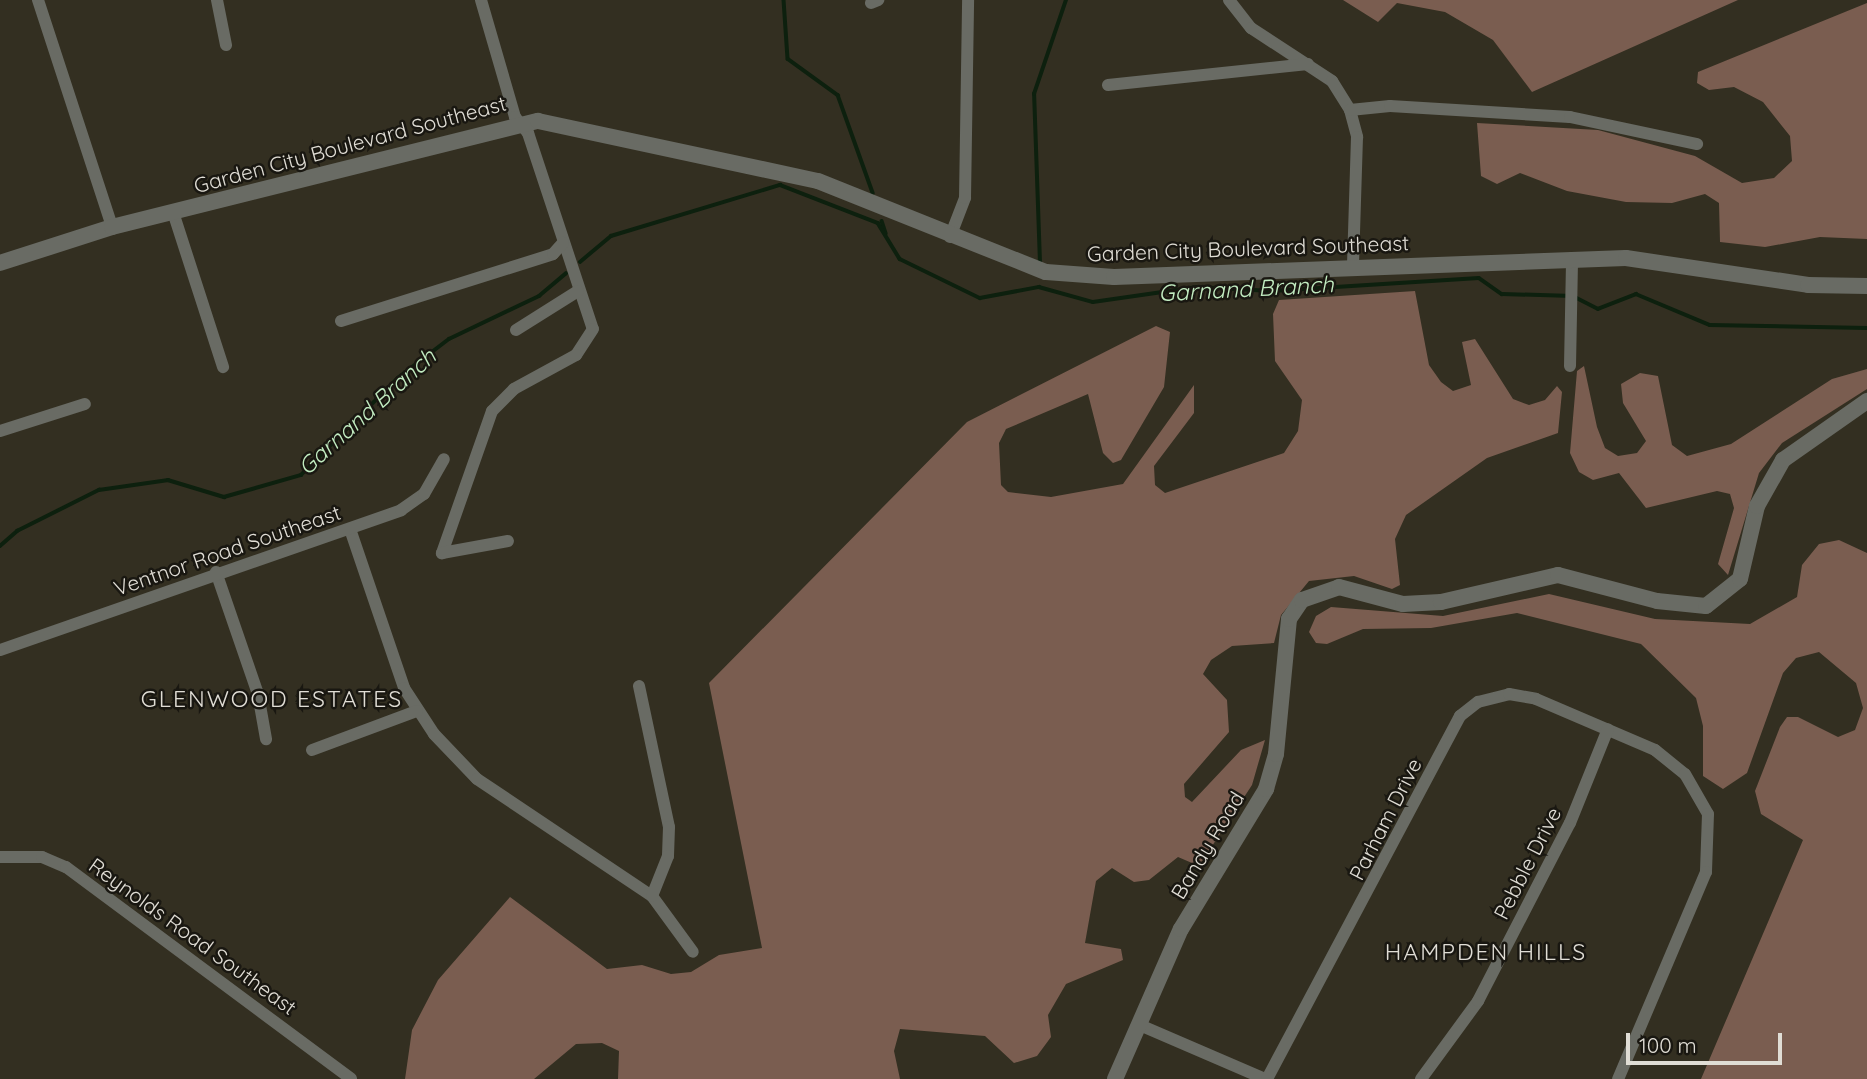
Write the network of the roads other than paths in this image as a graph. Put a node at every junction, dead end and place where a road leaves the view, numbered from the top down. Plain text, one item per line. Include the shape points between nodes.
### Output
1 (38, 0) edge
2 (218, 0) edge
3 (481, 0) edge
4 (968, 0) edge
5 (1229, 0) edge
6 (226, 45) dead end
7 (1308, 64) junction
8 (1108, 85) dead end
9 (1350, 110) junction
10 (520, 122) junction
11 (1697, 144) dead end
12 (173, 212) junction
13 (112, 227) junction
14 (950, 237) junction
15 (563, 243) junction
16 (1572, 258) junction
17 (0, 263) edge
18 (1353, 266) junction
19 (1867, 286) edge
20 (578, 291) junction
21 (341, 321) dead end
22 (516, 330) dead end
23 (1570, 366) dead end
24 (223, 367) dead end
25 (1867, 401) edge
26 (85, 404) dead end
27 (0, 431) edge
28 (443, 459) dead end
29 (350, 529) junction
30 (508, 541) dead end
31 (216, 572) junction
32 (0, 650) edge
33 (639, 686) dead end
34 (417, 711) junction
35 (1608, 729) junction
36 (266, 739) dead end
37 (312, 750) dead end
38 (0, 857) edge
39 (652, 896) junction
40 (693, 952) dead end
41 (1142, 1026) junction
42 (351, 1079) edge
43 (1115, 1079) edge
44 (1266, 1079) edge
45 (1421, 1079) edge
46 (1618, 1079) edge

1 - 13 street
2 - 6 street
3 - 10 street
4 - 14 street via 966,184
5 - 7 street via 1251,28
7 - 8 street
7 - 9 street via 1332,81
9 - 11 street via 1390,106 1570,117
9 - 18 street via 1357,137
10 - 12 street, Garden City Boulevard Southeast
10 - 14 street, Garden City Boulevard Southeast via 558,123 795,174
10 - 15 street
12 - 13 street, Garden City Boulevard Southeast
12 - 24 street
13 - 17 street, Garden City Boulevard Southeast
14 - 18 street, Garden City Boulevard Southeast via 1026,268 1071,274
15 - 20 street
15 - 21 street via 553,254
16 - 18 street, Garden City Boulevard Southeast
16 - 19 street, Garden City Boulevard Southeast
16 - 23 street
20 - 22 street
20 - 30 street via 593,329 589,343 492,411 442,553
25 - 41 street, Bandy Road via 1809,436 1774,472 1756,506 1740,579 1717,602 1683,606 1558,575 1417,604 1329,587 1302,600 1289,620 1271,775 1181,929
26 - 27 street
28 - 29 street, Ventnor Road Southeast via 436,480 414,503
29 - 31 street, Ventnor Road Southeast
29 - 34 street
31 - 32 street, Ventnor Road Southeast
31 - 36 street via 258,694
33 - 39 street via 670,827 668,856
34 - 37 street
34 - 39 street via 477,779
35 - 44 street, Parham Drive via 1521,695 1468,708
35 - 45 street, Pebble Drive via 1570,823 1478,1001
35 - 46 street, Parham Drive via 1655,750 1685,774 1705,804 1712,838 1706,872
38 - 42 street, Reynolds Road Southeast via 43,857 66,867
39 - 40 street
41 - 43 street, Bandy Road
41 - 44 street

